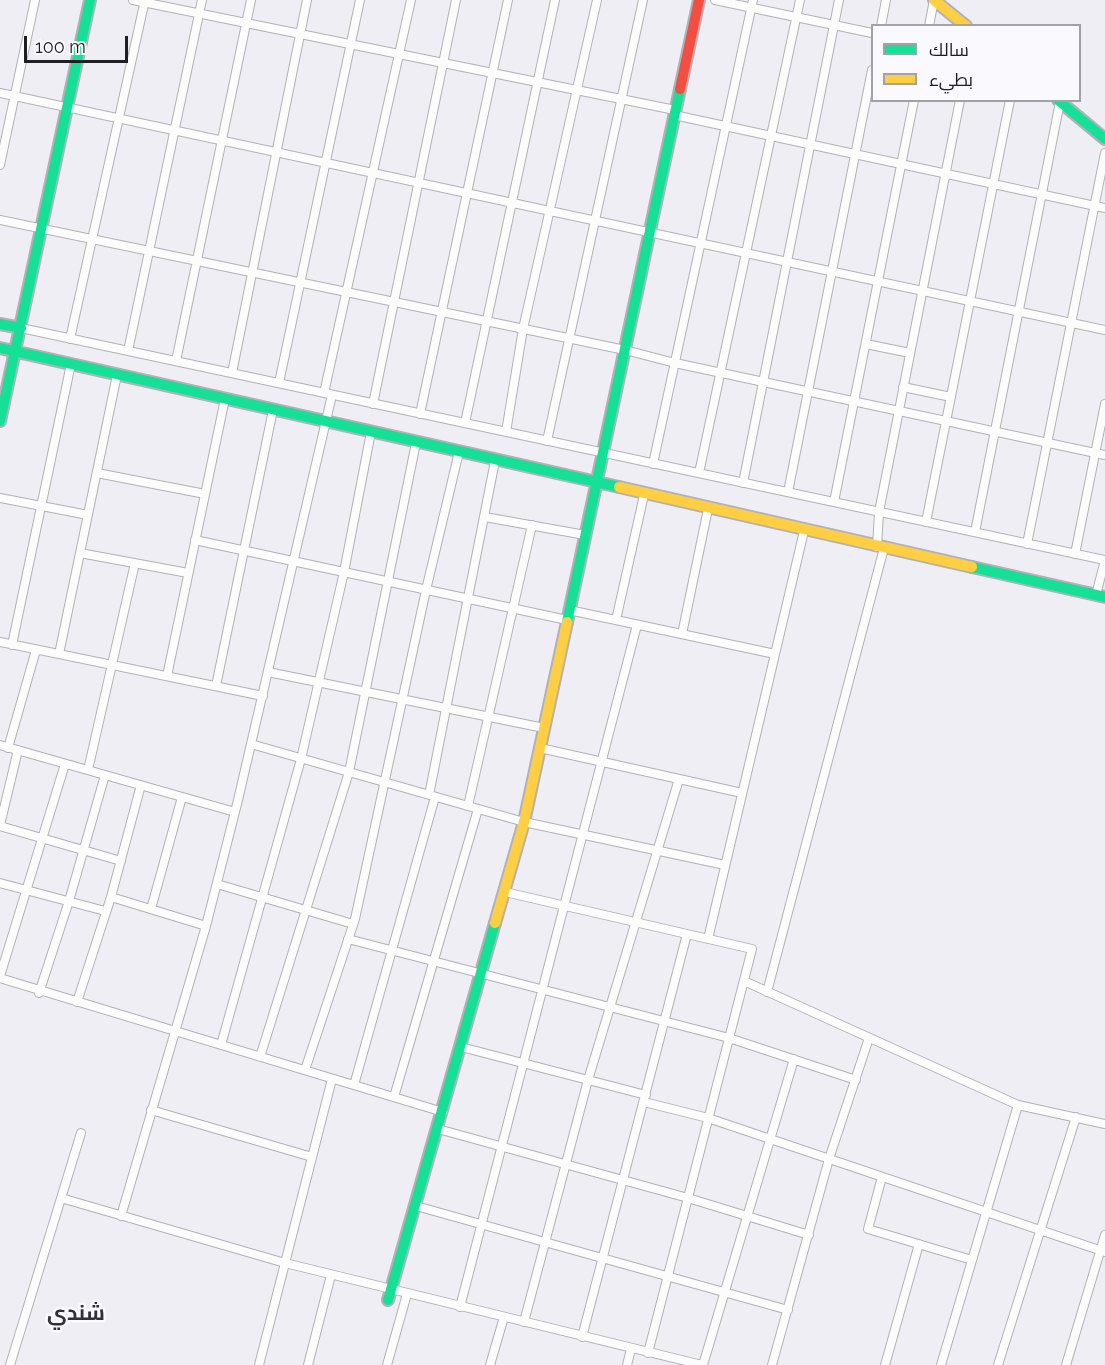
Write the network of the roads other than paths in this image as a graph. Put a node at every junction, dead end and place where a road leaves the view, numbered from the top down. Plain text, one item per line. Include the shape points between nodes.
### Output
1 (35, 0) edge
2 (90, 0) edge
3 (133, 0) edge
4 (202, 0) edge
5 (251, 0) edge
6 (307, 0) edge
7 (360, 0) edge
8 (411, 0) edge
9 (456, 0) edge
10 (508, 0) edge
11 (555, 0) edge
12 (597, 0) edge
13 (643, 0) edge
14 (699, 0) edge
15 (715, 0) edge
16 (800, 0) edge
17 (839, 0) edge
18 (886, 0) edge
19 (934, 0) edge
20 (144, 1) edge
21 (752, 4) edge
22 (199, 14) junction
23 (797, 17) junction
24 (246, 23) junction
25 (881, 24) edge
26 (929, 24) edge
27 (964, 24) edge
28 (834, 25) junction
29 (871, 33) edge
30 (300, 34) junction
31 (350, 44) junction
32 (399, 54) junction
33 (443, 63) junction
34 (493, 73) junction
35 (871, 80) edge
36 (538, 82) junction
37 (577, 90) junction
38 (0, 93) edge
39 (15, 96) junction
40 (622, 99) junction
41 (914, 102) edge
42 (960, 102) edge
43 (1010, 102) edge
44 (1059, 102) edge
45 (1060, 102) edge
46 (68, 108) junction
47 (675, 113) junction
48 (119, 118) junction
49 (726, 126) junction
50 (174, 130) junction
51 (771, 136) junction
52 (1105, 139) edge
53 (222, 141) junction
54 (811, 144) junction
55 (276, 152) junction
56 (1105, 153) edge
57 (856, 154) junction
58 (325, 163) junction
59 (901, 164) junction
60 (0, 165) edge
61 (373, 173) junction
62 (946, 173) junction
63 (418, 183) junction
64 (994, 184) junction
65 (468, 193) junction
66 (1042, 194) junction
67 (512, 203) junction
68 (1095, 205) junction
69 (1105, 208) edge
70 (550, 211) junction
71 (0, 220) edge
72 (595, 220) junction
73 (42, 229) junction
74 (650, 232) junction
75 (92, 239) junction
76 (700, 244) junction
77 (149, 251) junction
78 (746, 254) junction
79 (197, 261) junction
80 (787, 262) junction
81 (251, 272) junction
82 (832, 272) junction
83 (878, 282) junction
84 (300, 283) junction
85 (922, 291) junction
86 (346, 292) junction
87 (394, 302) junction
88 (970, 302) junction
89 (443, 312) junction
90 (1019, 312) junction
91 (487, 321) junction
92 (1071, 323) junction
93 (0, 324) edge
94 (21, 328) junction
95 (524, 329) junction
96 (1105, 330) edge
97 (70, 339) junction
98 (570, 339) junction
99 (866, 344) junction
100 (0, 348) edge
101 (625, 350) junction
102 (128, 351) junction
103 (16, 352) junction
104 (910, 353) junction
105 (176, 362) junction
106 (675, 363) junction
107 (71, 364) junction
108 (232, 373) junction
109 (720, 373) junction
110 (117, 375) junction
111 (764, 382) junction
112 (279, 383) junction
113 (903, 387) junction
114 (808, 392) junction
115 (328, 394) junction
116 (951, 398) junction
117 (225, 399) junction
118 (854, 402) junction
119 (373, 404) junction
120 (1105, 404) edge
121 (273, 410) junction
122 (899, 411) junction
123 (420, 414) junction
124 (0, 421) edge
125 (327, 422) junction
126 (947, 422) junction
127 (465, 423) junction
128 (371, 432) junction
129 (506, 432) junction
130 (995, 432) junction
131 (547, 441) junction
132 (416, 442) junction
133 (1047, 443) junction
134 (459, 452) junction
135 (602, 453) junction
136 (1095, 453) junction
137 (1105, 455) edge
138 (495, 461) junction
139 (653, 464) junction
140 (97, 473) junction
141 (699, 473) junction
142 (596, 483) junction
143 (743, 483) junction
144 (788, 492) junction
145 (205, 494) junction
146 (644, 495) junction
147 (0, 498) edge
148 (834, 502) junction
149 (42, 506) junction
150 (708, 509) junction
151 (879, 512) junction
152 (88, 515) junction
153 (484, 517) junction
154 (926, 522) junction
155 (532, 525) junction
156 (804, 531) junction
157 (975, 532) junction
158 (585, 535) junction
159 (195, 540) junction
160 (1027, 544) junction
161 (880, 548) junction
162 (244, 551) junction
163 (80, 553) junction
164 (1075, 554) junction
165 (1105, 560) edge
166 (294, 562) junction
167 (135, 563) junction
168 (344, 572) junction
169 (188, 573) junction
170 (386, 582) junction
171 (426, 590) junction
172 (1100, 596) edge
173 (469, 600) junction
174 (511, 609) junction
175 (568, 615) junction
176 (616, 620) junction
177 (637, 625) junction
178 (682, 634) junction
179 (0, 642) edge
180 (12, 645) junction
181 (36, 650) junction
182 (59, 654) junction
183 (775, 654) junction
184 (114, 665) junction
185 (268, 672) junction
186 (167, 676) junction
187 (319, 683) junction
188 (216, 686) junction
189 (365, 692) junction
190 (263, 696) junction
191 (403, 700) junction
192 (447, 708) junction
193 (488, 717) junction
194 (544, 728) junction
195 (251, 744) junction
196 (4, 746) edge
197 (540, 748) junction
198 (18, 750) junction
199 (301, 759) junction
200 (602, 762) junction
201 (65, 764) junction
202 (88, 770) junction
203 (349, 772) junction
204 (105, 775) junction
205 (679, 779) junction
206 (386, 783) junction
207 (141, 785) junction
208 (742, 793) junction
209 (432, 796) junction
210 (182, 797) junction
211 (468, 806) junction
212 (478, 809) junction
213 (235, 812) junction
214 (524, 822) junction
215 (0, 825) edge
216 (583, 835) junction
217 (42, 838) junction
218 (84, 850) junction
219 (657, 850) junction
220 (121, 861) junction
221 (725, 865) junction
222 (0, 883) edge
223 (217, 884) junction
224 (27, 890) junction
225 (505, 892) junction
226 (111, 897) junction
227 (262, 897) junction
228 (69, 901) junction
229 (564, 906) junction
230 (151, 909) junction
231 (306, 910) junction
232 (105, 911) junction
233 (636, 922) junction
234 (353, 924) junction
235 (206, 926) junction
236 (687, 934) junction
237 (348, 939) junction
238 (708, 939) junction
239 (392, 950) junction
240 (434, 961) junction
241 (482, 974) junction
242 (0, 977) edge
243 (744, 981) junction
244 (543, 990) junction
245 (39, 992) junction
246 (766, 992) junction
247 (77, 1002) junction
248 (610, 1007) junction
249 (665, 1021) junction
250 (175, 1031) junction
251 (729, 1038) junction
252 (869, 1038) junction
253 (221, 1045) junction
254 (462, 1047) junction
255 (260, 1057) junction
256 (794, 1059) junction
257 (523, 1063) junction
258 (305, 1070) junction
259 (332, 1079) junction
260 (588, 1080) junction
261 (856, 1080) junction
262 (354, 1085) junction
263 (394, 1097) junction
264 (645, 1098) junction
265 (1018, 1105) junction
266 (151, 1110) junction
267 (443, 1112) junction
268 (708, 1118) junction
269 (1076, 1118) junction
270 (1105, 1124) edge
271 (438, 1129) junction
272 (81, 1133) dead end
273 (771, 1139) junction
274 (502, 1146) junction
275 (312, 1157) junction
276 (830, 1159) junction
277 (566, 1164) junction
278 (882, 1177) junction
279 (623, 1180) junction
280 (688, 1197) junction
281 (61, 1198) junction
282 (416, 1206) junction
283 (986, 1212) junction
284 (121, 1216) junction
285 (748, 1216) junction
286 (482, 1224) junction
287 (1040, 1230) junction
288 (808, 1235) junction
289 (1105, 1235) edge
290 (545, 1242) junction
291 (919, 1244) junction
292 (1103, 1251) edge
293 (603, 1258) junction
294 (972, 1260) junction
295 (285, 1263) junction
296 (331, 1275) junction
297 (667, 1276) junction
298 (725, 1292) junction
299 (408, 1294) junction
300 (389, 1295) junction
301 (460, 1306) junction
302 (788, 1310) junction
303 (504, 1317) junction
304 (524, 1322) junction
305 (582, 1337) junction
306 (631, 1349) junction
307 (648, 1353) junction
308 (1068, 1364) edge
309 (10, 1365) edge
310 (259, 1365) edge
311 (308, 1365) edge
312 (387, 1365) edge
313 (490, 1365) edge
314 (627, 1365) edge
315 (703, 1365) edge
316 (772, 1365) edge
317 (885, 1365) edge
318 (940, 1365) edge
319 (998, 1365) edge

1 - 39 street
2 - 46 street
3 - 20 street
4 - 22 street
5 - 24 street
6 - 30 street
7 - 31 street
8 - 32 street
9 - 33 street
10 - 34 street
11 - 36 street
12 - 37 street
13 - 40 street
14 - 47 street
15 - 21 street
16 - 23 street
17 - 28 street
18 - 25 street
19 - 26 street
19 - 27 street
20 - 22 street
20 - 48 street
21 - 23 street
21 - 49 street
22 - 24 street
22 - 50 street
23 - 28 street
23 - 51 street
24 - 30 street
24 - 53 street
28 - 29 street
28 - 54 street
30 - 31 street
30 - 55 street
31 - 32 street
31 - 58 street
32 - 33 street
32 - 61 street
33 - 34 street
33 - 63 street
34 - 36 street
34 - 65 street
35 - 57 street
36 - 37 street
36 - 67 street
37 - 40 street
37 - 70 street
38 - 39 street
39 - 46 street
39 - 60 street
40 - 47 street
40 - 72 street
41 - 59 street
42 - 62 street
43 - 64 street
44 - 66 street
45 - 52 street
46 - 48 street
46 - 73 street
47 - 49 street
47 - 74 street
48 - 50 street
48 - 75 street
49 - 51 street
49 - 76 street
50 - 53 street
50 - 77 street
51 - 54 street
51 - 78 street
53 - 55 street
53 - 79 street
54 - 57 street
54 - 80 street
55 - 58 street
55 - 81 street
56 - 68 street
57 - 59 street
57 - 82 street
58 - 61 street
58 - 84 street
59 - 62 street
59 - 83 street
61 - 63 street
61 - 86 street
62 - 64 street
62 - 85 street
63 - 65 street
63 - 87 street
64 - 66 street
64 - 88 street
65 - 67 street
65 - 89 street
66 - 68 street
66 - 90 street
67 - 70 street
67 - 91 street
68 - 69 street
68 - 92 street
70 - 72 street
70 - 95 street
71 - 73 street
72 - 74 street
72 - 98 street
73 - 75 street
73 - 94 street
74 - 76 street
74 - 101 street
75 - 77 street
75 - 97 street
76 - 78 street
76 - 106 street
77 - 79 street
77 - 102 street
78 - 80 street
78 - 109 street
79 - 81 street
79 - 105 street
80 - 82 street
80 - 111 street
81 - 84 street
81 - 108 street
82 - 83 street
82 - 114 street
83 - 85 street
83 - 99 street
84 - 86 street
84 - 112 street
85 - 88 street
85 - 104 street
86 - 87 street
86 - 115 street
87 - 89 street
87 - 119 street
88 - 90 street
88 - 116 street
89 - 91 street
89 - 123 street
90 - 92 street
90 - 130 street
91 - 95 street
91 - 127 street
92 - 96 street
92 - 133 street
93 - 94 street
94 - 97 street
94 - 103 street
95 - 98 street
95 - 129 street
97 - 102 street
98 - 101 street
98 - 131 street
99 - 104 street
99 - 118 street
100 - 103 street
101 - 106 street
101 - 135 street
102 - 105 street
103 - 107 street
103 - 124 street
104 - 113 street
105 - 108 street
106 - 109 street
106 - 139 street
107 - 110 street
107 - 149 street
108 - 112 street
109 - 111 street
109 - 141 street
110 - 117 street
110 - 140 street
111 - 114 street
111 - 143 street
112 - 115 street
113 - 116 street
113 - 122 street
114 - 118 street
114 - 144 street
115 - 119 street
115 - 125 street
116 - 126 street
117 - 121 street
117 - 145 street
118 - 122 street
118 - 148 street
119 - 123 street
120 - 136 street
121 - 125 street
121 - 162 street
122 - 126 street
122 - 151 street
123 - 127 street
125 - 128 street
125 - 166 street
126 - 130 street
126 - 154 street
127 - 129 street
128 - 132 street
128 - 168 street
129 - 131 street
130 - 133 street
130 - 157 street
131 - 135 street
132 - 134 street
132 - 170 street
133 - 136 street
133 - 160 street
134 - 138 street
134 - 171 street
135 - 139 street
135 - 142 street
136 - 137 street
136 - 164 street
138 - 142 street
138 - 153 street
139 - 141 street
140 - 145 street
140 - 152 street
141 - 143 street
142 - 146 street
142 - 158 street
143 - 144 street
144 - 148 street
145 - 159 street
146 - 150 street
146 - 176 street
147 - 149 street
148 - 151 street
149 - 152 street
149 - 180 street
150 - 156 street
150 - 178 street
151 - 154 street
151 - 161 street
152 - 163 street
153 - 155 street
153 - 173 street
154 - 157 street
155 - 158 street
155 - 174 street
156 - 161 street
156 - 183 street
157 - 160 street
158 - 175 street
159 - 162 street
159 - 169 street
160 - 164 street
161 - 172 street
161 - 246 street
162 - 166 street
162 - 188 street
163 - 167 street
163 - 182 street
164 - 165 street
165 - 172 street
166 - 168 street
166 - 185 street
167 - 169 street
167 - 184 street
168 - 170 street
168 - 187 street
169 - 186 street
170 - 171 street
170 - 189 street
171 - 173 street
171 - 191 street
173 - 174 street
173 - 192 street
174 - 175 street
174 - 193 street
175 - 176 street
175 - 194 street
176 - 177 street
177 - 178 street
177 - 200 street
178 - 183 street
179 - 180 street
180 - 181 street
181 - 182 street
181 - 196 street
182 - 184 street
183 - 208 street
184 - 186 street
184 - 202 street
185 - 187 street
185 - 190 street
186 - 188 street
187 - 189 street
187 - 199 street
188 - 190 street
189 - 191 street
189 - 203 street
190 - 195 street
191 - 192 street
191 - 206 street
192 - 193 street
192 - 209 street
193 - 194 street
193 - 211 street
194 - 197 street
195 - 199 street
195 - 213 street
196 - 198 street
197 - 200 street
197 - 214 street
198 - 201 street
198 - 215 street
199 - 203 street
199 - 227 street
200 - 205 street
200 - 216 street
201 - 202 street
201 - 217 street
202 - 204 street
203 - 206 street
203 - 231 street
204 - 207 street
204 - 218 street
205 - 208 street
205 - 219 street
206 - 209 street
206 - 234 street
207 - 210 street
207 - 220 street
208 - 221 street
209 - 211 street
209 - 239 street
210 - 213 street
210 - 230 street
211 - 212 street
212 - 214 street
212 - 240 street
213 - 223 street
214 - 216 street
214 - 225 street
215 - 217 street
216 - 219 street
216 - 229 street
217 - 218 street
217 - 224 street
218 - 220 street
218 - 228 street
219 - 221 street
219 - 233 street
220 - 226 street
221 - 238 street
222 - 224 street
223 - 227 street
223 - 235 street
224 - 228 street
224 - 242 street
225 - 229 street
225 - 241 street
226 - 230 street
226 - 232 street
227 - 231 street
227 - 253 street
228 - 232 street
228 - 245 street
229 - 233 street
229 - 244 street
230 - 235 street
231 - 234 street
231 - 255 street
232 - 247 street
233 - 236 street
233 - 248 street
234 - 237 street
235 - 250 street
236 - 238 street
236 - 249 street
237 - 239 street
237 - 258 street
238 - 243 street via 752,949
239 - 240 street
239 - 262 street
240 - 241 street
240 - 263 street
241 - 244 street
241 - 254 street
242 - 245 street
243 - 246 street
243 - 251 street
244 - 248 street
244 - 257 street
245 - 247 street
246 - 252 street
247 - 250 street
248 - 249 street
248 - 260 street
249 - 251 street
249 - 264 street
250 - 253 street
250 - 266 street
251 - 256 street
251 - 268 street
252 - 261 street
252 - 265 street
253 - 255 street
254 - 257 street
254 - 267 street
255 - 258 street
256 - 261 street
256 - 273 street
257 - 260 street
257 - 274 street
258 - 259 street
259 - 262 street
259 - 275 street
260 - 264 street
260 - 277 street
261 - 276 street
262 - 263 street
263 - 267 street
264 - 268 street
264 - 279 street
265 - 269 street
265 - 283 street
266 - 275 street
266 - 284 street
267 - 271 street
268 - 273 street
268 - 280 street
269 - 270 street
269 - 287 street
271 - 274 street
271 - 282 street
272 - 281 street
273 - 276 street
273 - 285 street
274 - 277 street
274 - 286 street
275 - 295 street
276 - 278 street
276 - 288 street
277 - 279 street
277 - 290 street
278 - 283 street
278 - 291 street via 868,1229
279 - 280 street
279 - 293 street
280 - 285 street
280 - 297 street
281 - 284 street
281 - 309 street
282 - 286 street
282 - 300 street
283 - 287 street
283 - 294 street
284 - 295 street
285 - 288 street
285 - 298 street
286 - 290 street
286 - 301 street
287 - 292 street
287 - 319 street
288 - 302 street
289 - 292 street
290 - 293 street
290 - 304 street
291 - 294 street
291 - 317 street
292 - 308 street
293 - 297 street
293 - 305 street
294 - 318 street
295 - 296 street
295 - 310 street
296 - 300 street
296 - 311 street
297 - 298 street
297 - 307 street
298 - 302 street
298 - 315 street
299 - 300 street
299 - 301 street
299 - 312 street
301 - 303 street
302 - 316 street
303 - 304 street
303 - 313 street
304 - 305 street
305 - 306 street
306 - 307 street
306 - 314 street
307 - 315 street

